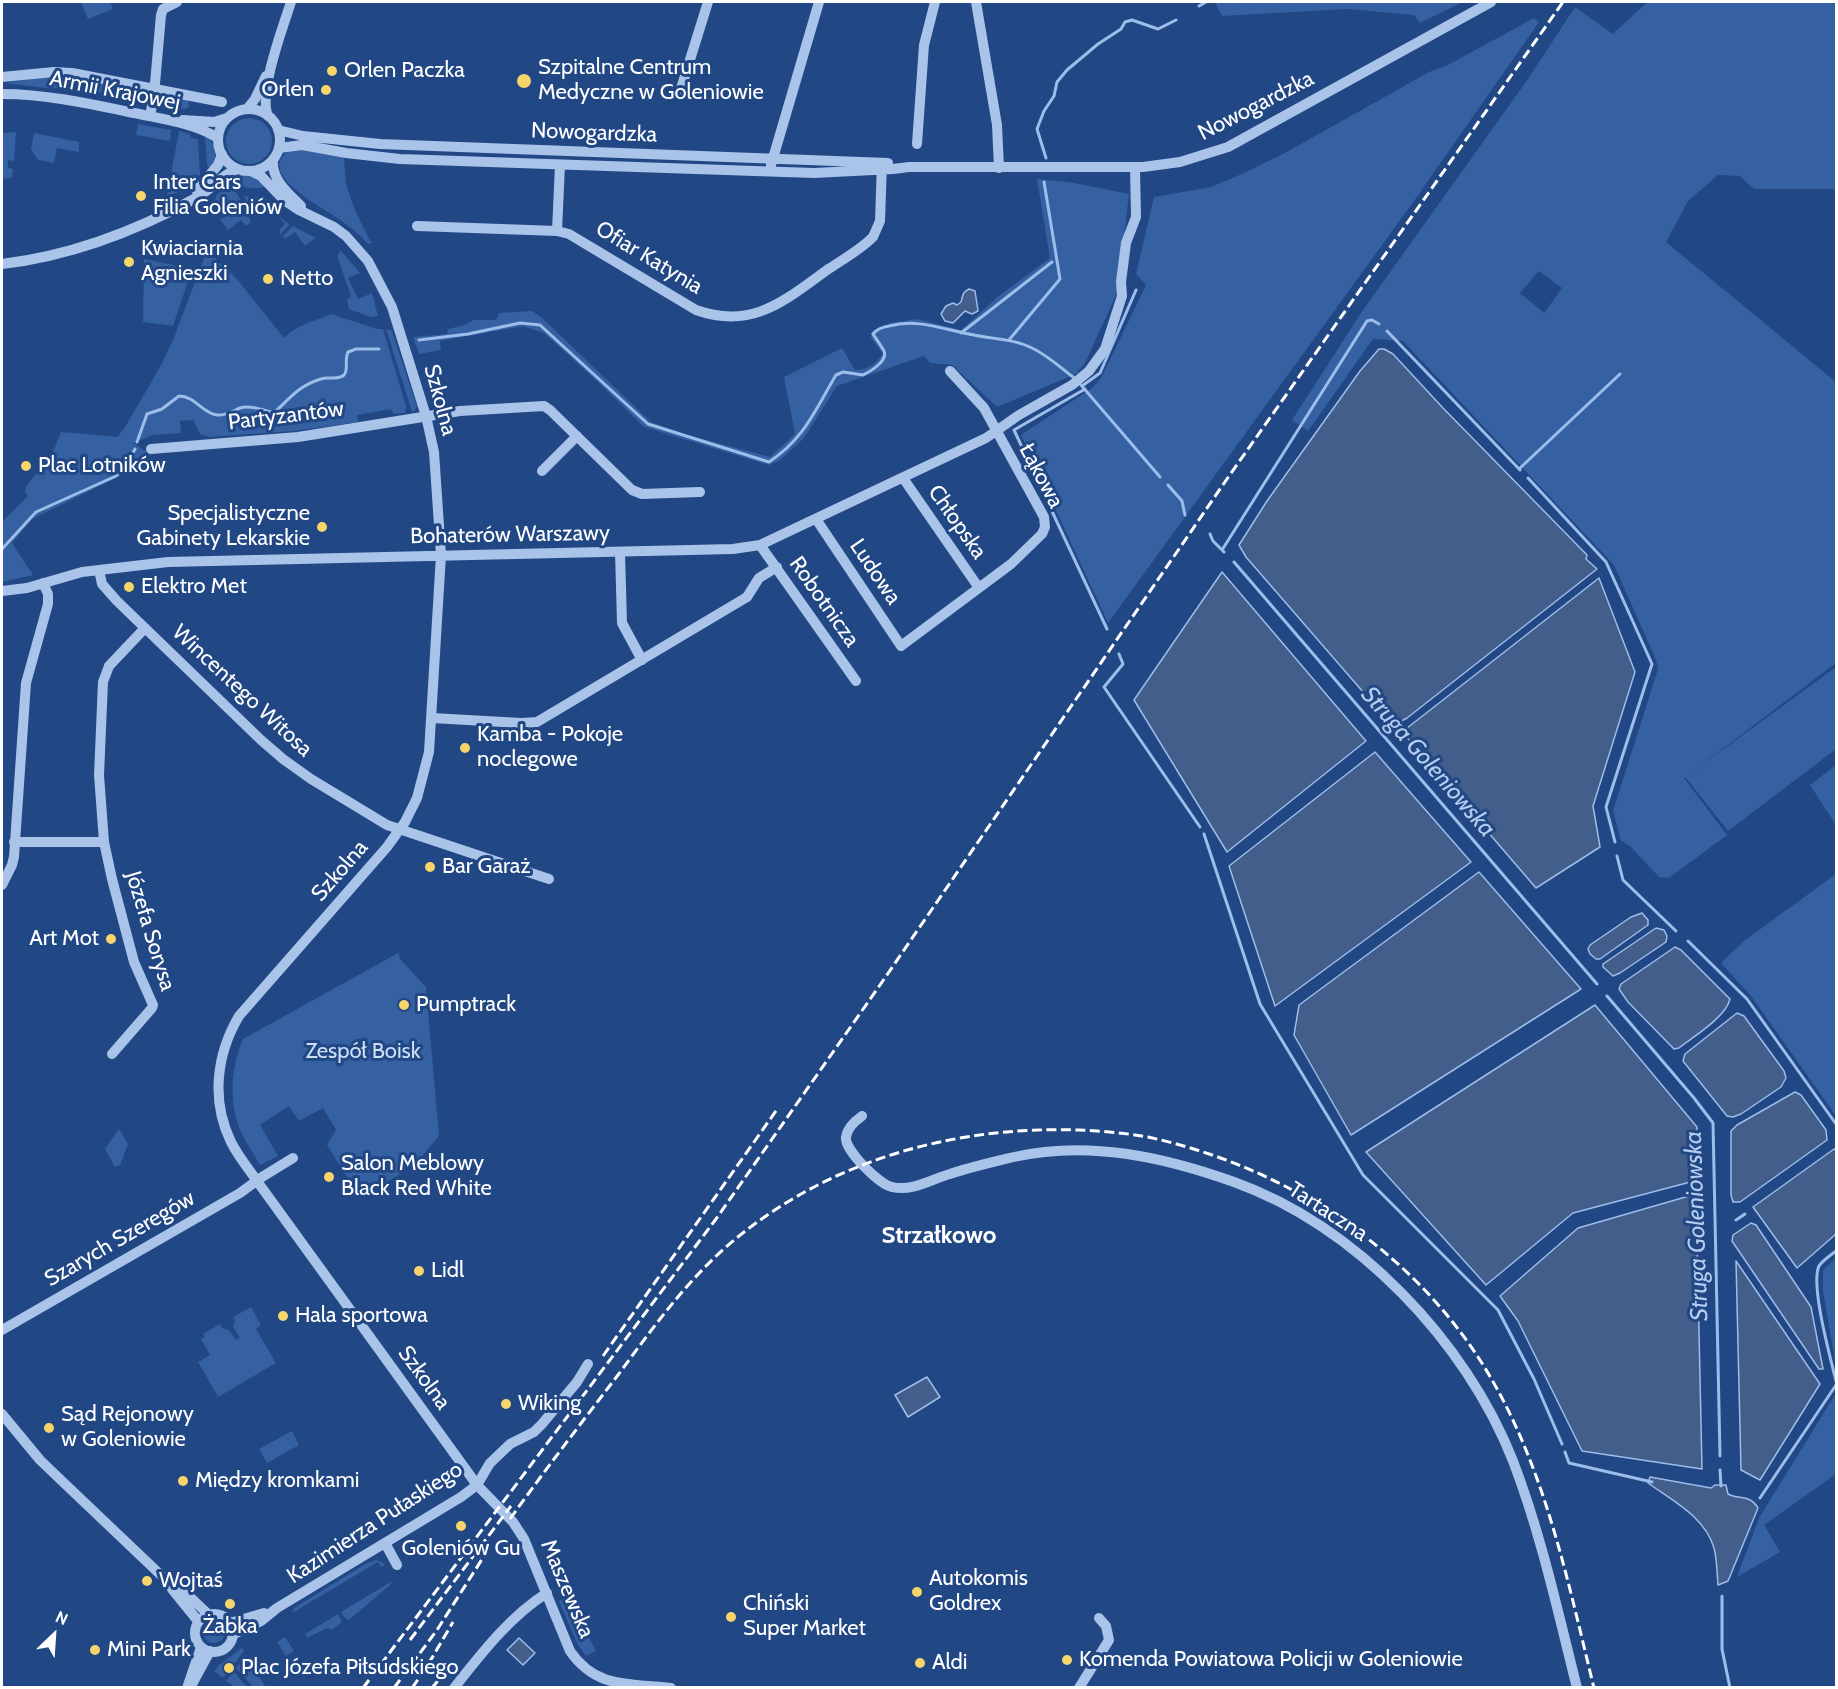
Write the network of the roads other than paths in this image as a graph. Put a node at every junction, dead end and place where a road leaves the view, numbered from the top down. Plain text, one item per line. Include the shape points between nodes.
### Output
1 (177, 2) edge
2 (291, 2) edge
3 (708, 2) edge
4 (819, 2) edge
5 (935, 2) edge
6 (976, 2) edge
7 (1491, 2) edge
8 (273, 59) junction
9 (2, 78) edge
10 (154, 88) junction
11 (2, 94) edge
12 (679, 95) dead end
13 (222, 102) dead end
14 (247, 110) junction
15 (150, 116) junction
16 (268, 116) junction
17 (227, 118) junction
18 (165, 119) junction
19 (278, 130) junction
20 (218, 138) junction
21 (917, 144) dead end
22 (279, 148) junction
23 (222, 154) junction
24 (773, 159) junction
25 (273, 160) junction
26 (560, 165) junction
27 (882, 166) junction
28 (999, 168) junction
29 (1135, 168) junction
30 (237, 169) junction
31 (251, 171) junction
32 (770, 172) junction
33 (198, 197) junction
34 (313, 216) junction
35 (417, 226) dead end
36 (557, 231) junction
37 (2, 264) edge
38 (950, 371) dead end
39 (426, 416) junction
40 (996, 432) junction
41 (577, 436) junction
42 (151, 449) dead end
43 (542, 471) dead end
44 (903, 478) junction
45 (700, 492) dead end
46 (816, 519) junction
47 (760, 545) junction
48 (620, 552) junction
49 (441, 555) junction
50 (777, 567) junction
51 (99, 570) junction
52 (44, 583) junction
53 (979, 588) junction
54 (2, 591) edge
55 (146, 628) junction
56 (642, 660) junction
57 (856, 681) dead end
58 (432, 718) junction
59 (401, 829) junction
60 (14, 842) junction
61 (104, 842) junction
62 (549, 879) dead end
63 (2, 885) edge
64 (112, 1054) dead end
65 (862, 1116) dead end
66 (293, 1158) dead end
67 (256, 1181) junction
68 (2, 1330) edge
69 (588, 1364) dead end
70 (2, 1414) edge
71 (477, 1485) junction
72 (385, 1543) junction
73 (396, 1564) dead end
74 (166, 1580) junction
75 (547, 1593) junction
76 (277, 1608) junction
77 (208, 1614) junction
78 (1099, 1618) dead end
79 (198, 1621) junction
80 (230, 1623) junction
81 (232, 1635) junction
82 (205, 1649) junction
83 (189, 1688) edge
84 (454, 1688) edge
85 (671, 1688) edge
86 (1079, 1688) edge
87 (1577, 1688) edge

1 - 10 street via 163,9 161,15
2 - 8 street
3 - 12 street
4 - 24 street
5 - 21 street via 924,45
6 - 28 street via 998,125
7 - 29 street, Nowogardzka via 1228,147 1180,162
8 - 14 street
8 - 16 street via 266,103
9 - 10 street via 63,72
10 - 13 street
10 - 15 street
11 - 15 street, Armii Krajowej via 43,96
14 - 16 street
14 - 17 street
15 - 18 street, Armii Krajowej
16 - 19 street
17 - 18 street via 214,122
17 - 20 street
18 - 20 street, Armii Krajowej
19 - 22 street
19 - 24 street, Nowogardzka via 380,144
20 - 23 street
22 - 25 street
22 - 26 street, Nowogardzka via 302,145 400,159
23 - 30 street
23 - 33 street via 197,190
24 - 27 street, Nowogardzka
24 - 32 street
25 - 31 street
25 - 34 street, Szkolna via 278,180
26 - 32 street, Nowogardzka
26 - 36 street
27 - 28 street, Nowogardzka
27 - 32 street, Nowogardzka via 823,173
27 - 36 street, Ofiar Katynia via 880,221 873,237 778,305 749,315 696,310 579,239
28 - 29 street, Nowogardzka
29 - 40 street, Bohaterów Warszawy via 1136,217 1126,243 1122,296 1105,349 1089,371 1072,385
30 - 31 street
30 - 33 street
31 - 34 street, Szkolna via 284,200
33 - 37 street via 135,228 82,247 45,258
34 - 39 street, Szkolna via 356,246 380,281 392,306
35 - 36 street, Ofiar Katynia
38 - 40 street, Łąkowa via 984,408
39 - 41 street, Partyzantów via 544,406
39 - 42 street, Partyzantów via 298,437
39 - 49 street, Szkolna via 434,452
40 - 44 street, Bohaterów Warszawy
40 - 53 street, Łąkowa via 1044,517 1045,527 1037,540
41 - 43 street
41 - 45 street, Partyzantów via 637,493
44 - 46 street, Bohaterów Warszawy
44 - 53 street, Chłopska
46 - 47 street, Bohaterów Warszawy
46 - 53 street, Ludowa via 901,646
47 - 48 street, Bohaterów Warszawy
47 - 50 street, Robotnicza
48 - 49 street, Bohaterów Warszawy
48 - 56 street via 622,623
49 - 51 street, Bohaterów Warszawy via 168,562
49 - 58 street, Szkolna
50 - 56 street via 759,578 747,597
50 - 57 street, Robotnicza
51 - 52 street, Bohaterów Warszawy
51 - 55 street, Wincentego Witosa via 107,591
52 - 54 street, Bohaterów Warszawy
52 - 60 street via 48,604 26,683
55 - 59 street, Wincentego Witosa via 283,759 384,823
55 - 61 street, Józefa Sorysa via 109,666 103,682 99,775
56 - 58 street via 537,722
58 - 59 street, Szkolna via 422,783
59 - 62 street, Wincentego Witosa
59 - 67 street, Szkolna via 249,1002 227,1039 218,1079 221,1112 231,1143
60 - 61 street
60 - 63 street via 12,866
61 - 64 street, Józefa Sorysa via 134,962 153,1005
65 - 87 street, Tartaczna via 847,1133 846,1143 875,1177 892,1187 911,1187 1015,1157 1056,1150 1102,1151 1186,1166 1238,1184 1319,1225 1353,1250 1384,1275 1446,1343 1498,1427 1525,1494
66 - 67 street, Szarych Szeregów
67 - 68 street, Szarych Szeregów
67 - 71 street, Szkolna
69 - 71 street, Kazimierza Pułaskiego via 542,1424 503,1450
70 - 74 street via 40,1460
71 - 72 street, Kazimierza Pułaskiego
71 - 75 street, Maszewska via 516,1526
72 - 73 street
72 - 76 street, Kazimierza Pułaskiego
74 - 77 street
74 - 79 street
75 - 84 street via 504,1630
75 - 85 street, Maszewska via 570,1651 588,1672 609,1681
76 - 80 street, Kazimierza Pułaskiego
76 - 81 street, Kazimierza Pułaskiego
77 - 79 street
77 - 80 street via 221,1615
78 - 86 street via 1106,1626 1108,1640
79 - 82 street via 195,1634
80 - 81 street
81 - 82 street via 225,1648
82 - 83 street

